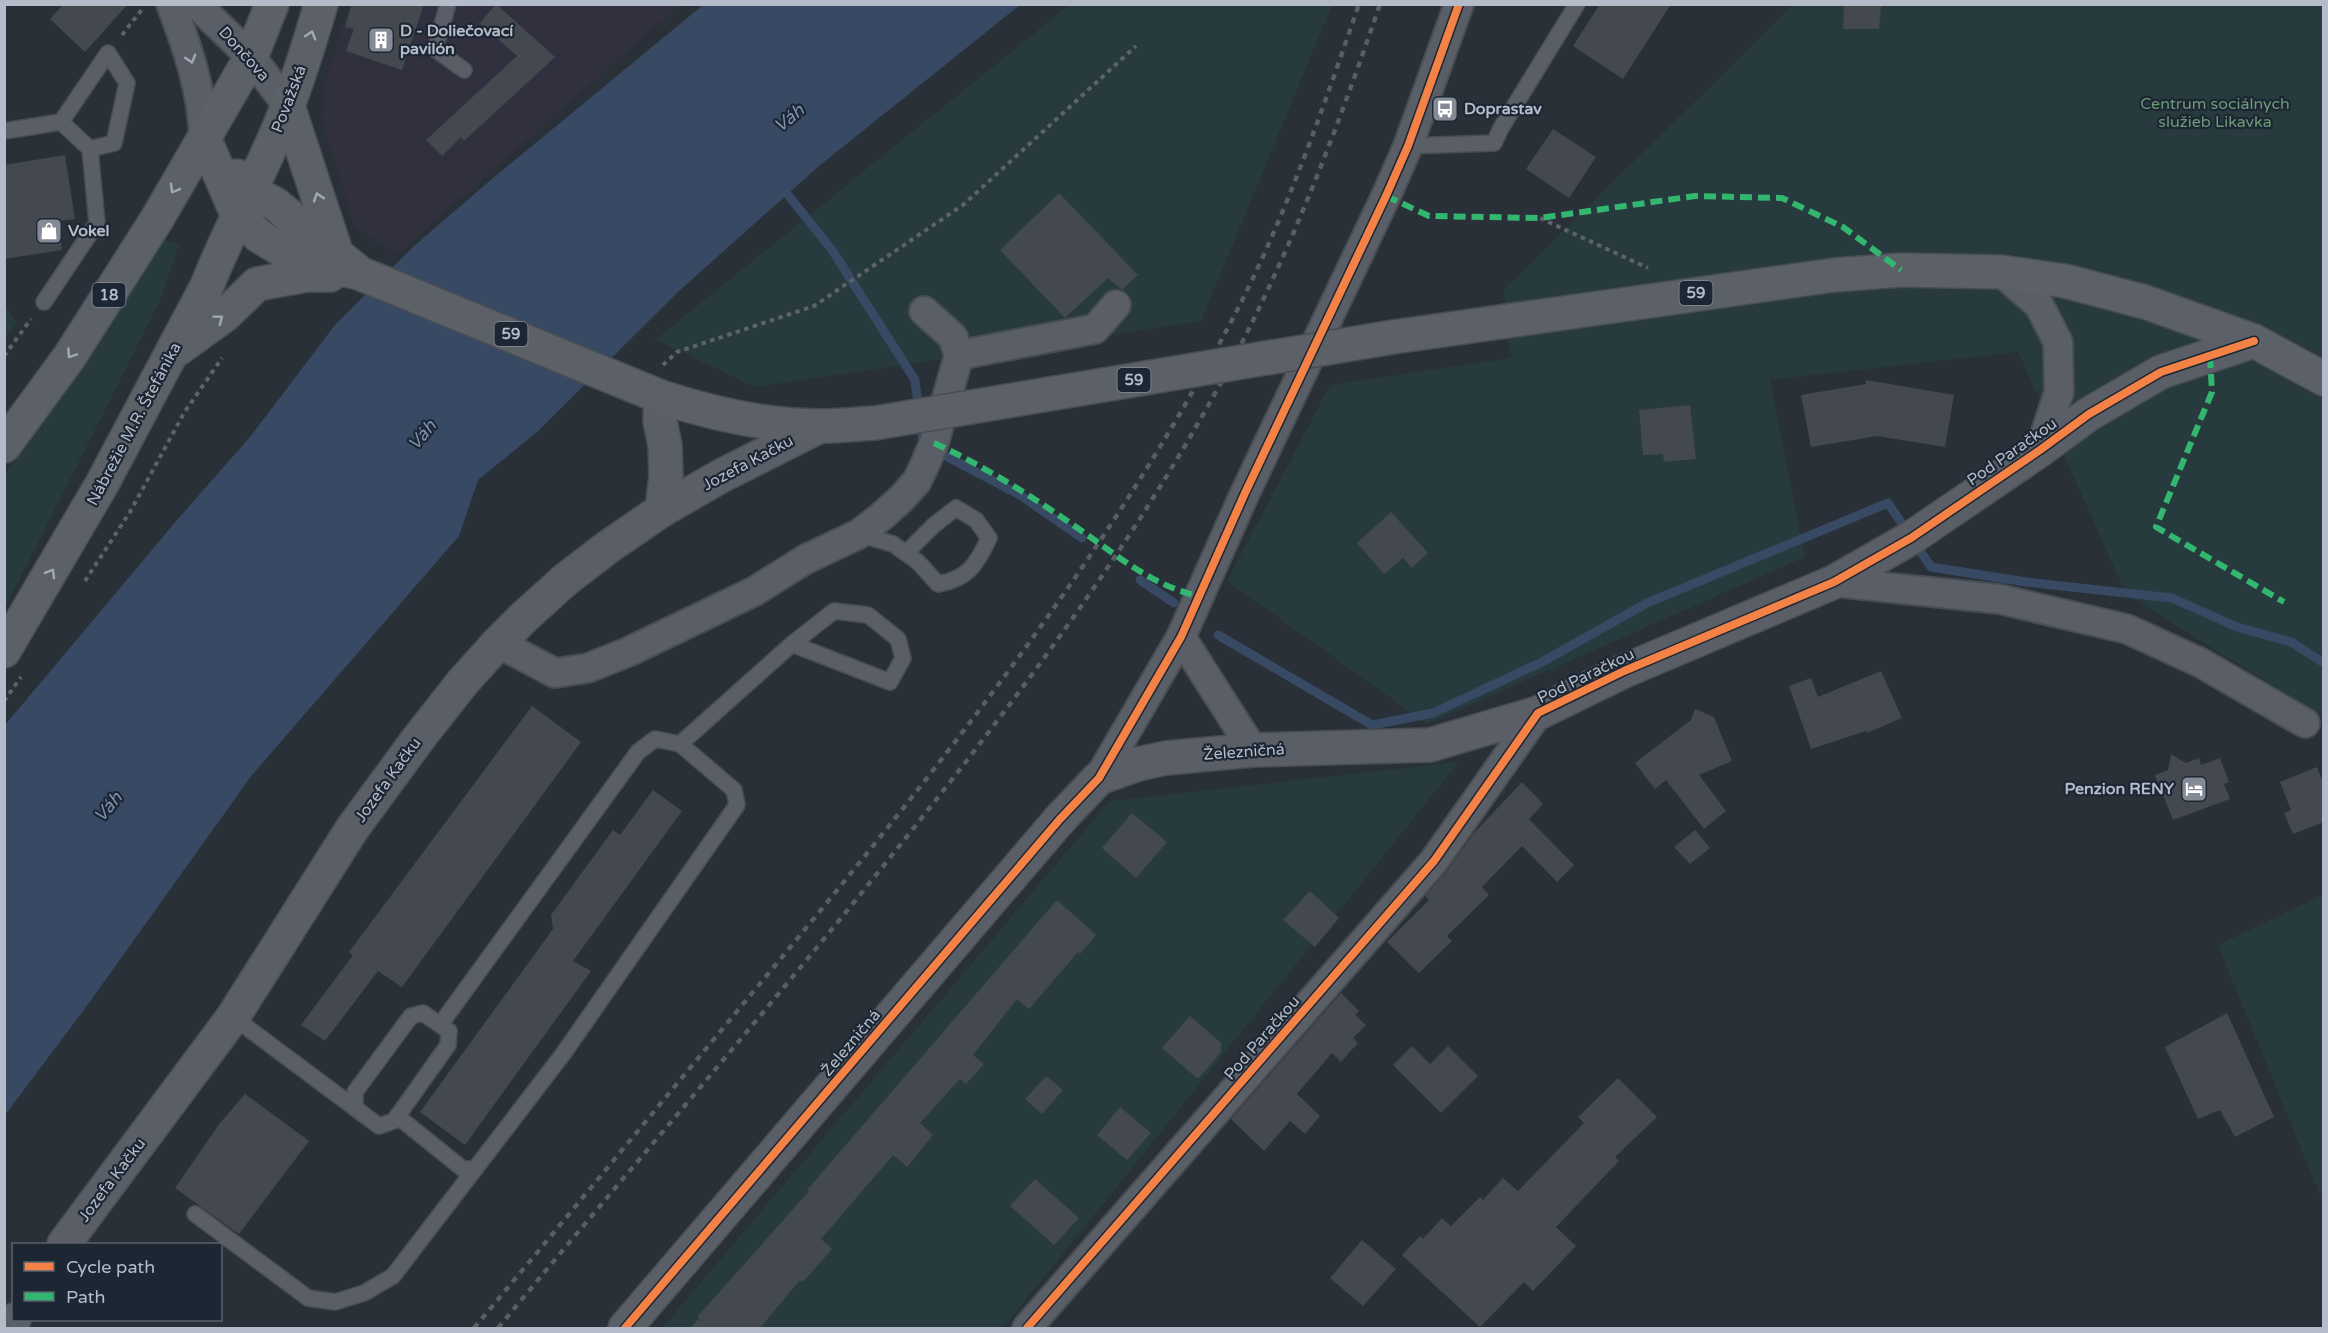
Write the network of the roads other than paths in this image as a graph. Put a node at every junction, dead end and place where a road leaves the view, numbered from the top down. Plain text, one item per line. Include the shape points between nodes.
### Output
1 (171, 4) edge
2 (196, 4) edge
3 (272, 4) edge
4 (321, 4) edge
5 (448, 4) edge
6 (1459, 4) edge
7 (1577, 4) edge
8 (251, 57) junction
9 (464, 70) dead end
10 (288, 106) junction
11 (61, 122) junction
12 (4, 131) edge
13 (204, 138) junction
14 (1408, 147) junction
15 (90, 149) junction
16 (244, 203) junction
17 (348, 263) junction
18 (2001, 272) junction
19 (44, 302) road end
20 (1116, 305) dead end
21 (924, 311) dead end
22 (2254, 341) junction
23 (172, 354) junction
24 (959, 356) junction
25 (2324, 379) edge
26 (649, 392) junction
27 (820, 426) junction
28 (4, 446) edge
29 (2040, 450) junction
30 (662, 510) junction
31 (859, 534) junction
32 (906, 553) junction
33 (1834, 582) junction
34 (1180, 637) junction
35 (498, 643) junction
36 (792, 644) junction
37 (16, 660) edge
38 (1538, 713) junction
39 (2306, 723) dead end
40 (680, 744) junction
41 (1253, 750) junction
42 (1100, 778) junction
43 (233, 1017) junction
44 (440, 1025) junction
45 (355, 1108) junction
46 (397, 1116) junction
47 (475, 1168) junction
48 (195, 1214) dead end
49 (65, 1243) edge
50 (625, 1329) edge
51 (1027, 1329) edge

1 -> 13 street via 196,77
2 - 8 street, Dončova
3 - 8 main road, 18
10 -> 4 main road, Považská
5 - 9 lane via 435,49
6 - 14 street
7 - 14 lane via 1494,143
8 - 10 street, Dončova
8 - 13 main road, 18
10 - 16 main road, Považská
17 -> 10 main road
11 - 12 lane
11 - 15 lane
11 - 15 lane via 108,53 127,83 114,143
13 - 16 main road
13 -> 28 main road, 18 via 70,356
14 - 34 street
15 - 19 lane via 98,223
16 - 17 main road via 259,237 298,260
16 - 23 main road, Nábrežie M.R. Štefánika
23 -> 17 main road via 225,315 257,284
17 - 26 main road, 59
18 - 22 main road, 59 via 2065,281 2145,302
18 - 27 main road, 59, bridge via 1901,270 1834,275 1393,337 876,423
18 - 29 street via 2039,305 2058,342 2059,392
20 - 24 street via 1095,329
21 - 24 street via 953,337
22 - 25 main road, 59
22 - 29 street, Pod Paračkou via 2162,372 2089,414
37 -> 23 main road, Nábrežie M.R. Štefánika via 102,484
24 - 31 street via 934,443 917,481 902,499
26 - 27 main road, 59 via 700,410 758,422
26 - 30 street via 665,446
27 - 30 street, Jozefa Kačku
29 - 33 street, Pod Paračkou via 1911,538
30 - 35 street, Jozefa Kačku via 565,580
31 - 32 lane via 893,544
31 - 35 street via 806,559 755,591 588,668 555,673
32 - 32 lane via 938,584 955,581 978,563 989,538 976,520 956,508
33 - 38 street, Pod Paračkou via 1624,671
33 - 39 street via 1999,598 2127,629 2200,663
34 - 41 street
34 - 42 street
35 - 43 street, Jozefa Kačku via 425,729 352,829
36 - 36 lane via 834,611 868,615 898,639 903,658 890,682
36 - 40 lane
38 - 41 street, Železničná via 1430,745
38 - 51 street, Pod Paračkou via 1434,861
40 - 44 lane via 655,739 638,752
40 - 47 lane via 734,790 737,805 563,1054
41 - 42 street, Železničná via 1166,758
42 - 50 street, Železničná via 1052,828
43 - 45 lane
43 - 49 street, Jozefa Kačku
44 - 45 lane via 423,1013 411,1016 355,1092
44 - 46 lane via 450,1031 448,1045
45 - 46 lane via 379,1126
46 - 47 lane via 463,1169
47 - 48 lane via 393,1276 363,1293 335,1302 308,1298

